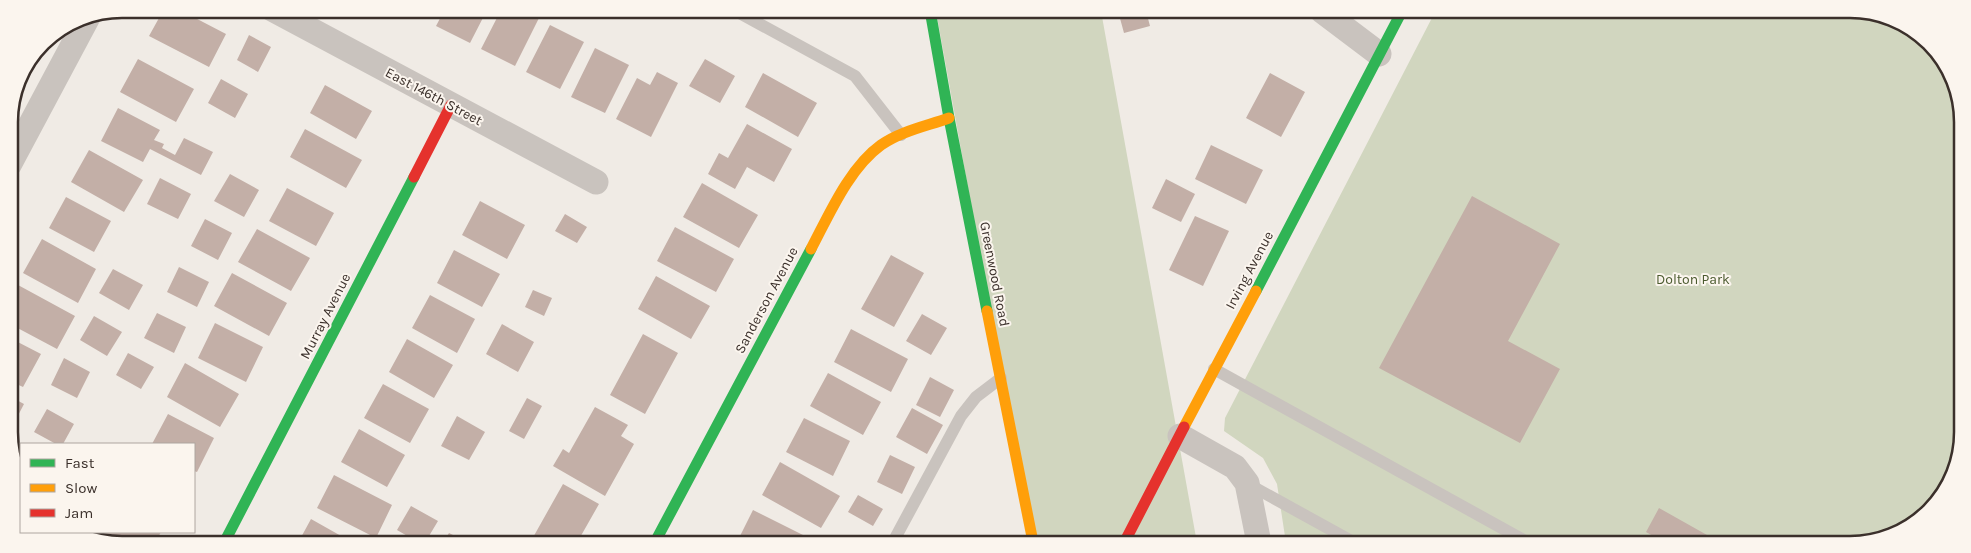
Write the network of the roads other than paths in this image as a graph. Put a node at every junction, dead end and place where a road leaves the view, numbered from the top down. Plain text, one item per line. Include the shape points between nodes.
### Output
1 (289, 18) edge
2 (749, 18) edge
3 (931, 18) edge
4 (1331, 18) edge
5 (1399, 18) edge
6 (84, 24) edge
7 (1379, 54) junction
8 (451, 105) junction
9 (949, 118) junction
10 (900, 135) junction
11 (18, 148) edge
12 (596, 182) dead end
13 (1214, 369) junction
14 (1000, 378) junction
15 (1180, 436) junction
16 (1247, 483) junction
17 (1032, 535) edge
18 (1127, 535) edge
19 (1257, 535) edge
20 (1341, 535) edge
21 (1515, 535) edge
22 (228, 536) edge
23 (658, 536) edge
24 (897, 536) edge

1 - 8 street, East 146th Street
2 - 10 lane via 855,76
3 - 9 street, Greenwood Road
4 - 7 street
5 - 7 street, Irving Avenue
6 - 11 street
7 - 13 street, Irving Avenue
8 - 12 street, East 146th Street
8 - 22 street, Murray Avenue
9 - 10 street, Sanderson Avenue
9 - 14 street, Greenwood Road
10 - 23 street, Sanderson Avenue via 876,149 837,199
13 - 15 street, Irving Avenue
13 - 21 lane
14 - 17 street, Greenwood Road
14 - 24 lane via 976,397 961,416
15 - 16 street via 1235,467
15 - 18 street, Irving Avenue
16 - 19 street
16 - 20 lane

